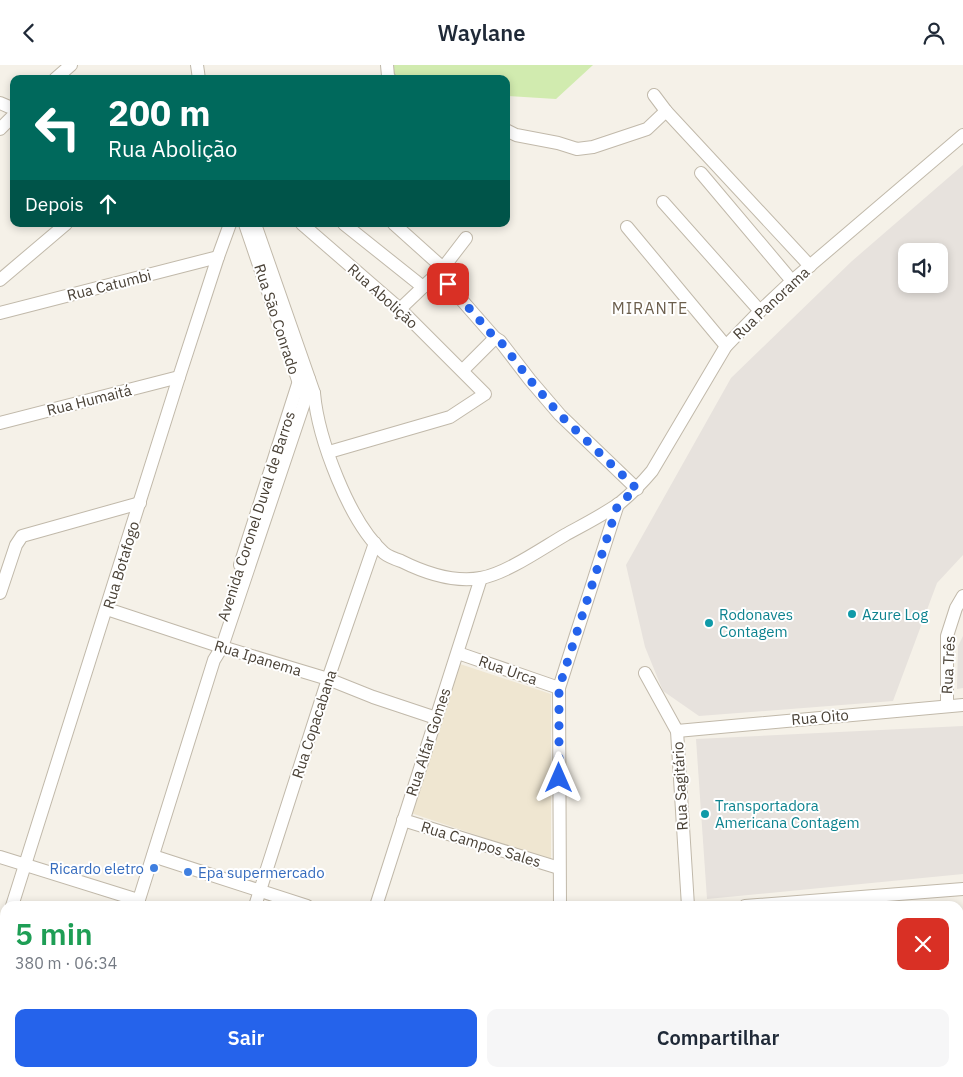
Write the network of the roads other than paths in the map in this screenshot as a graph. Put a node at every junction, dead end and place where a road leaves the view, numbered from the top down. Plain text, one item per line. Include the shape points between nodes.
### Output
1 (71, 65) edge
2 (60, 75) edge
3 (654, 95) dead end
4 (666, 111) junction
5 (10, 119) edge
6 (0, 129) edge
7 (510, 132) edge
8 (963, 135) edge
9 (701, 173) dead end
10 (663, 202) dead end
11 (62, 227) edge
12 (229, 227) edge
13 (246, 227) edge
14 (256, 227) edge
15 (305, 227) edge
16 (348, 227) edge
17 (397, 227) edge
18 (627, 227) dead end
19 (466, 238) dead end
20 (218, 257) junction
21 (810, 266) junction
22 (441, 271) junction
23 (0, 280) edge
24 (792, 281) junction
25 (423, 287) junction
26 (470, 296) dead end
27 (400, 309) junction
28 (760, 311) junction
29 (0, 313) edge
30 (498, 340) junction
31 (726, 346) junction
32 (462, 370) junction
33 (179, 377) junction
34 (304, 382) junction
35 (310, 396) junction
36 (0, 423) edge
37 (285, 443) junction
38 (328, 452) junction
39 (637, 489) junction
40 (140, 503) junction
41 (618, 504) junction
42 (374, 543) junction
43 (481, 578) junction
44 (0, 593) edge
45 (963, 596) edge
46 (107, 609) junction
47 (218, 646) junction
48 (458, 653) junction
49 (645, 673) dead end
50 (328, 679) junction
51 (559, 688) junction
52 (963, 705) edge
53 (947, 706) junction
54 (436, 718) junction
55 (677, 731) junction
56 (402, 820) junction
57 (153, 856) junction
58 (0, 857) edge
59 (25, 864) junction
60 (559, 868) junction
61 (963, 889) edge
62 (260, 891) junction
63 (14, 901) edge
64 (132, 901) edge
65 (139, 901) edge
66 (257, 901) edge
67 (291, 901) edge
68 (378, 901) edge
69 (560, 901) edge
70 (688, 901) edge
71 (809, 901) edge

1 - 2 street
3 - 4 street
4 - 7 street via 646,129 593,147 577,149
4 - 21 street
5 - 6 street
8 - 21 street, Rua Panorama
9 - 24 street
10 - 28 street
11 - 23 street
12 - 20 street, Rua Botafogo
13 - 34 street, Rua São Conrado
14 - 34 street, Rua São Conrado
15 - 27 street, Rua Abolição
16 - 25 street, Rua Abolição
17 - 22 street
18 - 31 street
19 - 22 street
20 - 29 street, Rua Catumbi
20 - 33 street, Rua Botafogo
21 - 24 street, Rua Panorama
22 - 25 street
22 - 30 street
24 - 28 street, Rua Panorama
25 - 27 street
26 - 30 street via 498,333
27 - 32 street, Rua Abolição
28 - 31 street, Rua Panorama
30 - 32 street
30 - 39 street via 560,415
31 - 39 street, Rua Panorama via 671,443
32 - 38 street, Rua Abolição via 485,394 450,417
33 - 36 street, Rua Humaitá
33 - 40 street, Rua Botafogo
34 - 35 street, Rua São Conrado
34 - 37 street, Avenida Coronel Duval de Barros
35 - 37 street, Avenida Coronel Duval de Barros
35 - 38 street, Rua São Conrado
37 - 47 street, Avenida Coronel Duval de Barros
38 - 42 street, Rua São Conrado via 342,493
39 - 41 street, Rua Panorama
40 - 44 street via 22,536
40 - 46 street, Rua Botafogo
41 - 43 street, Rua São Conrado via 509,567
41 - 51 street
42 - 43 street, Rua São Conrado via 386,554 422,571 456,579
42 - 50 street, Rua Copacabana
43 - 48 street, Rua Alfar Gomes
45 - 53 street, Rua Três via 948,636
46 - 47 street, Rua Ipanema
46 - 59 street, Rua Botafogo
47 - 50 street, Rua Ipanema
47 - 57 street, Avenida Coronel Duval de Barros
48 - 51 street, Rua Urca
48 - 54 street, Rua Alfar Gomes
49 - 55 street, Rua Sagitário
50 - 54 street, Rua Ipanema
50 - 62 street, Rua Copacabana
51 - 60 street
52 - 53 street, Rua Oito
53 - 55 street, Rua Oito
54 - 56 street, Rua Alfar Gomes
55 - 70 street, Rua Sagitário
56 - 60 street, Rua Campos Sales
56 - 68 street, Rua Alfar Gomes
57 - 62 street
57 - 65 street, Avenida Coronel Duval de Barros
58 - 59 street
59 - 63 street, Rua Botafogo
59 - 64 street
60 - 69 street
61 - 71 street
62 - 66 street, Rua Copacabana
62 - 67 street

